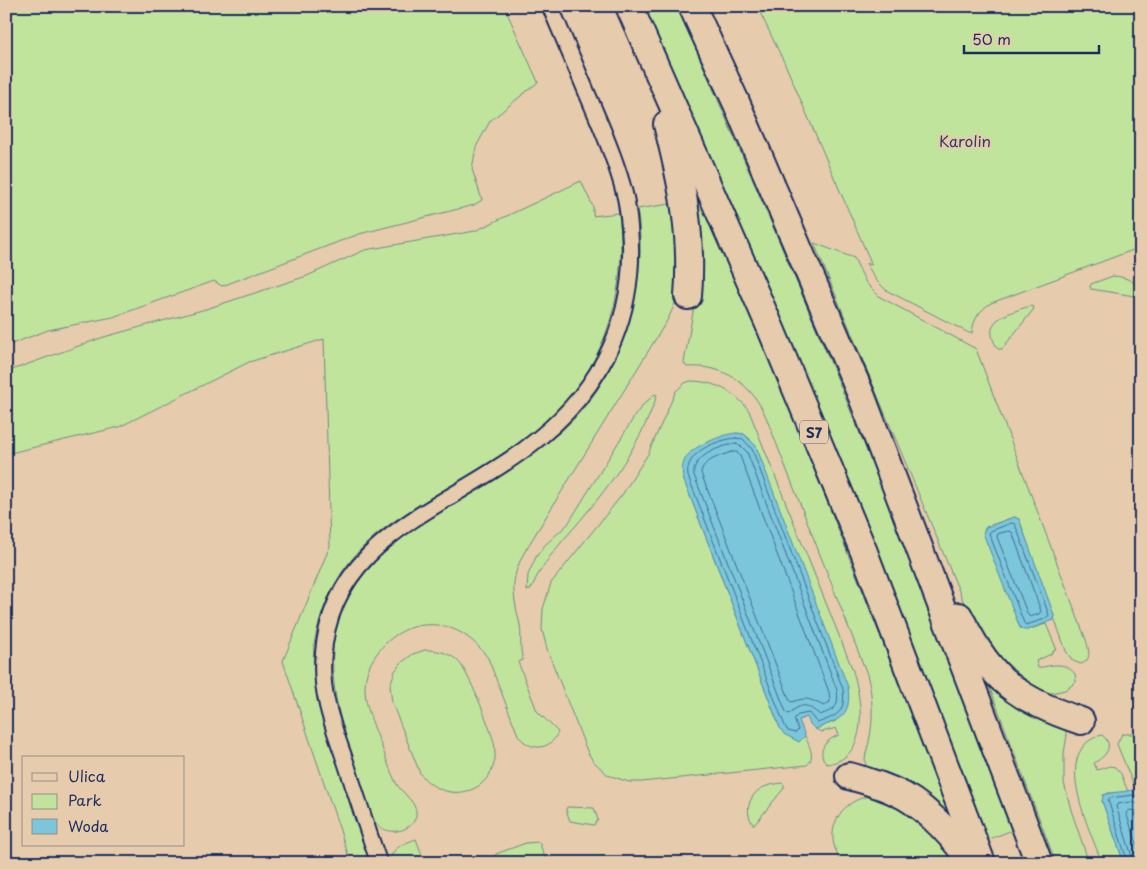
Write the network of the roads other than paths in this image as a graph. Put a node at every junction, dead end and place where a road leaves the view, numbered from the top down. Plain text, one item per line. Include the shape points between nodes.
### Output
1 (550, 6) edge
2 (692, 6) edge
3 (629, 7) edge
4 (688, 296) dead end
5 (916, 537) junction
6 (1081, 721) dead end
7 (849, 776) dead end
8 (379, 863) edge
9 (970, 863) edge
10 (982, 863) edge
11 (1039, 863) edge

1 - 8 street via 605,136 623,190 630,241 624,314 604,362 578,401 552,428 382,542 353,571 341,590 326,634 323,659 325,694
2 - 5 highway via 862,397
3 - 4 highway via 667,124 680,178 690,255
3 - 10 highway, S7 via 771,329 860,543
5 - 6 highway via 966,630 989,665 1016,691 1048,709
5 - 11 highway
7 - 9 highway via 905,796 948,833

